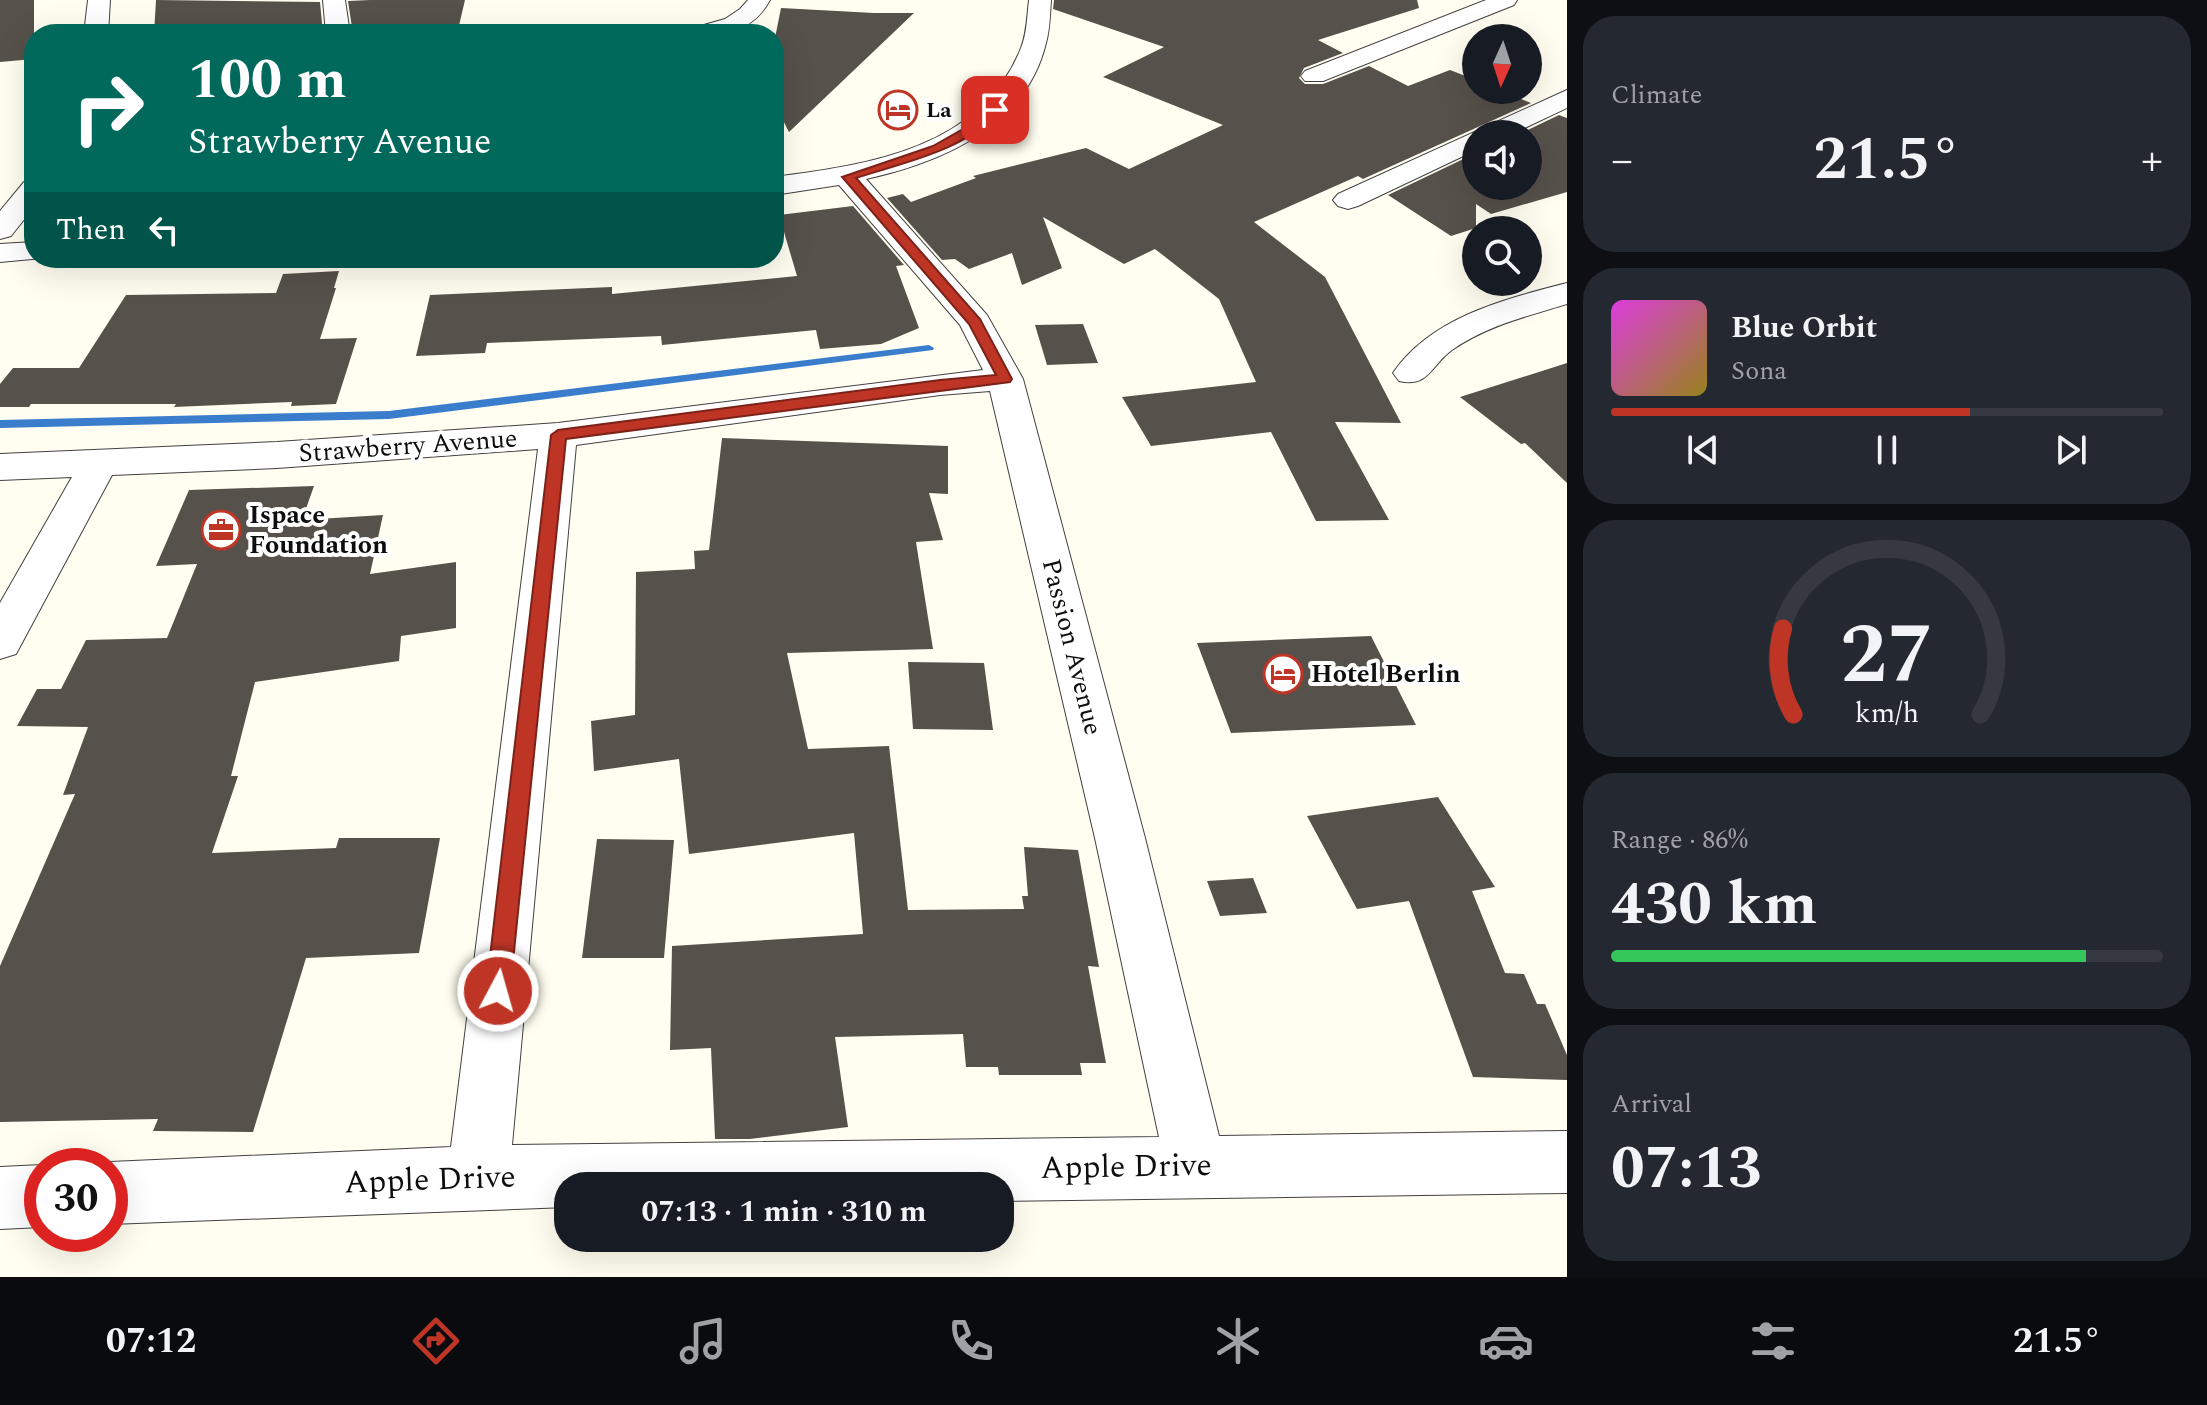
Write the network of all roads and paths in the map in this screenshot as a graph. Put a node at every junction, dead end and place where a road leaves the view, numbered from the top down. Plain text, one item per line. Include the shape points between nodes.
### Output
1 (99, 0) edge
2 (334, 0) edge
3 (759, 0) edge
4 (1040, 0) edge
5 (1506, 0) edge
6 (97, 24) edge
7 (337, 24) edge
8 (733, 24) edge
9 (1314, 76) dead end
10 (1567, 98) edge
11 (1520, 120) edge
12 (1462, 147) edge
13 (848, 177) junction
14 (784, 185) edge
15 (24, 200) edge
16 (1348, 200) dead end
17 (0, 230) edge
18 (24, 252) edge
19 (0, 253) edge
20 (1567, 293) edge
21 (1411, 373) dead end
22 (1005, 379) junction
23 (558, 435) junction
24 (99, 463) junction
25 (0, 467) edge
26 (0, 642) edge
27 (1567, 1162) edge
28 (1196, 1166) junction
29 (478, 1177) junction
30 (128, 1192) edge
31 (24, 1197) edge
32 (0, 1198) edge

1 - 6 street
2 - 7 street
3 - 8 street
4 - 13 street via 1033,48 1009,96 981,124 937,148
5 - 9 street
10 - 11 street
12 - 16 street
13 - 14 street
13 - 22 street, Passion Avenue via 975,322
15 - 17 street
18 - 19 street
20 - 21 street via 1470,327 1419,358
22 - 23 street, Strawberry Avenue
22 - 28 street, Passion Avenue
23 - 24 street, Strawberry Avenue
23 - 29 street
24 - 25 street, Strawberry Avenue
24 - 26 street
27 - 28 street, Apple Drive
28 - 29 street, Apple Drive
29 - 30 street, Apple Drive
31 - 32 street

